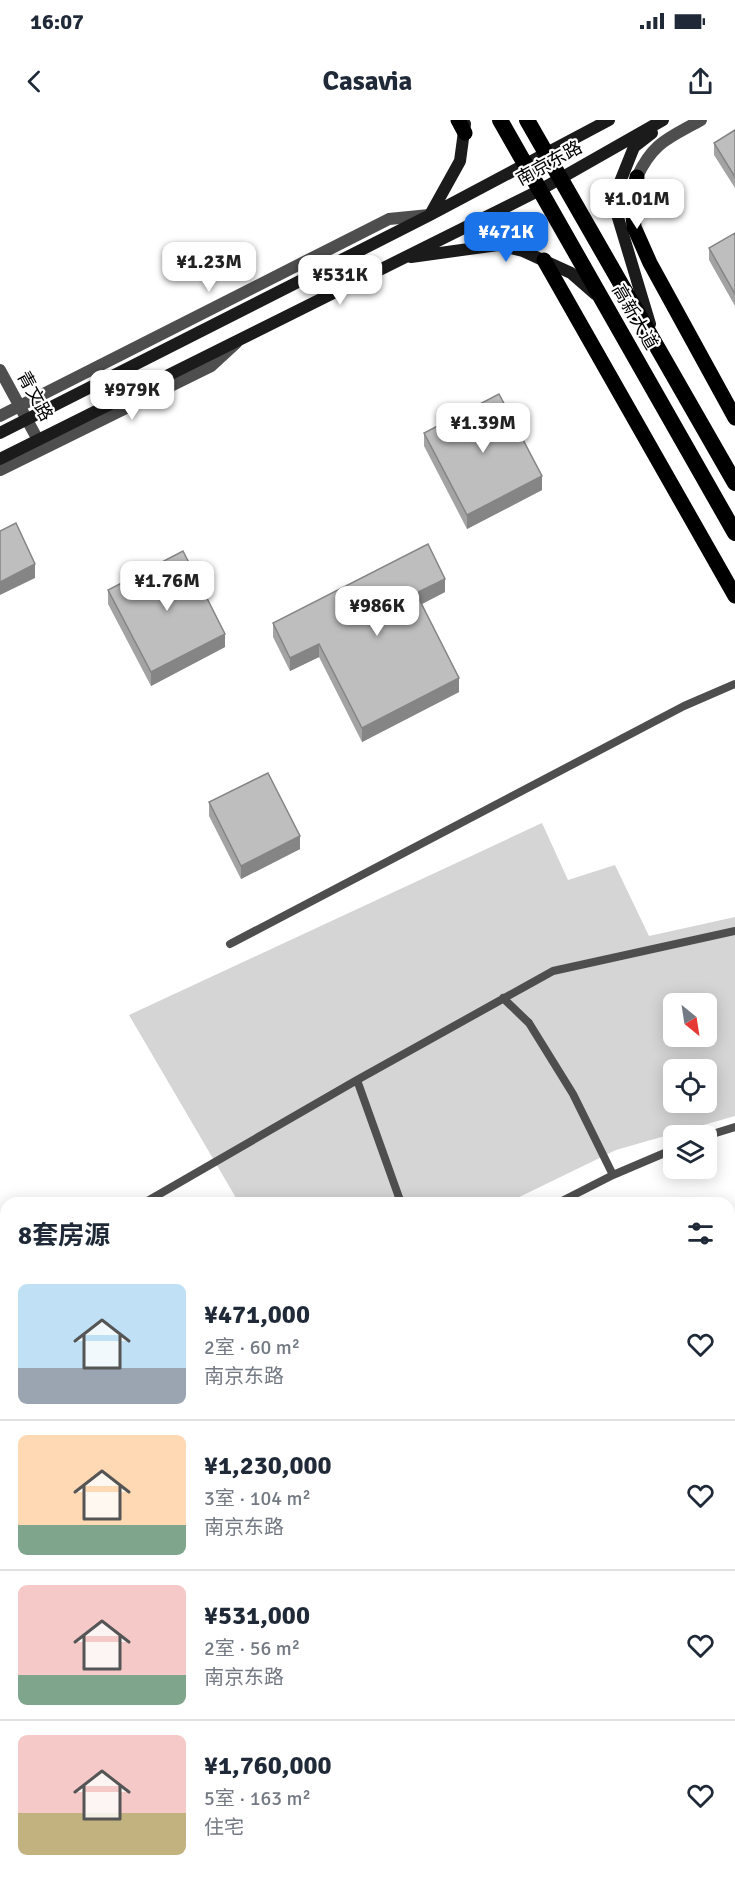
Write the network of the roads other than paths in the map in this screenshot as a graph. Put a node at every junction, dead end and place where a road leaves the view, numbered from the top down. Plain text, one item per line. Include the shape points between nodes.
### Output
1 (500, 120) edge
2 (526, 120) edge
3 (609, 120) edge
4 (663, 120) edge
5 (668, 120) edge
6 (701, 120) edge
7 (462, 124) edge
8 (546, 154) junction
9 (526, 164) junction
10 (637, 177) joint
11 (560, 179) junction
12 (540, 190) junction
13 (430, 215) junction
14 (404, 258) junction
15 (544, 260) junction
16 (603, 301) junction
17 (241, 339) junction
18 (656, 345) junction
19 (0, 370) edge
20 (20, 406) junction
21 (0, 416) edge
22 (735, 418) edge
23 (27, 420) junction
24 (0, 433) edge
25 (38, 440) junction
26 (0, 459) edge
27 (0, 470) edge
28 (735, 483) edge
29 (735, 533) edge
30 (735, 596) edge
31 (735, 684) edge
32 (735, 930) edge
33 (230, 944) dead end
34 (503, 998) junction
35 (357, 1080) junction
36 (735, 1127) edge
37 (717, 1133) edge
38 (663, 1154) edge
39 (613, 1175) junction
40 (154, 1197) edge
41 (399, 1197) edge
42 (570, 1197) edge

1 - 9 highway, 高新大道
2 - 8 highway, 高新大道
3 - 8 main road, 南京东路
4 - 11 main road, 南京东路
5 - 18 main road via 634,147 620,182 616,211
6 - 10 street via 661,143 646,159
7 - 13 main road via 460,160
8 - 9 main road, 南京东路
8 - 11 highway, 高新大道
9 - 12 highway, 高新大道
9 - 13 main road, 南京东路
10 - 22 main road via 632,202 634,227
11 - 12 main road, 南京东路
11 - 18 highway, 高新大道
12 - 14 main road, 南京东路
12 - 16 highway, 高新大道
13 - 20 street via 389,219
13 - 23 main road, 南京东路
14 - 15 main road via 498,245
14 - 17 main road, 南京东路
15 - 16 main road via 571,273
15 - 30 main road
16 - 29 highway, 高新大道
17 - 25 main road, 南京东路
17 - 27 street via 211,366
18 - 28 highway, 高新大道
19 - 20 street, 青文路
20 - 21 street
20 - 23 street, 青文路
23 - 24 main road, 南京东路
23 - 25 street, 青文路
25 - 26 main road, 南京东路
31 - 33 lane via 684,706
32 - 34 lane via 553,971
34 - 35 lane
34 - 39 lane via 529,1023 573,1095
35 - 40 lane
35 - 41 lane
36 - 37 lane
38 - 39 lane
39 - 42 lane

